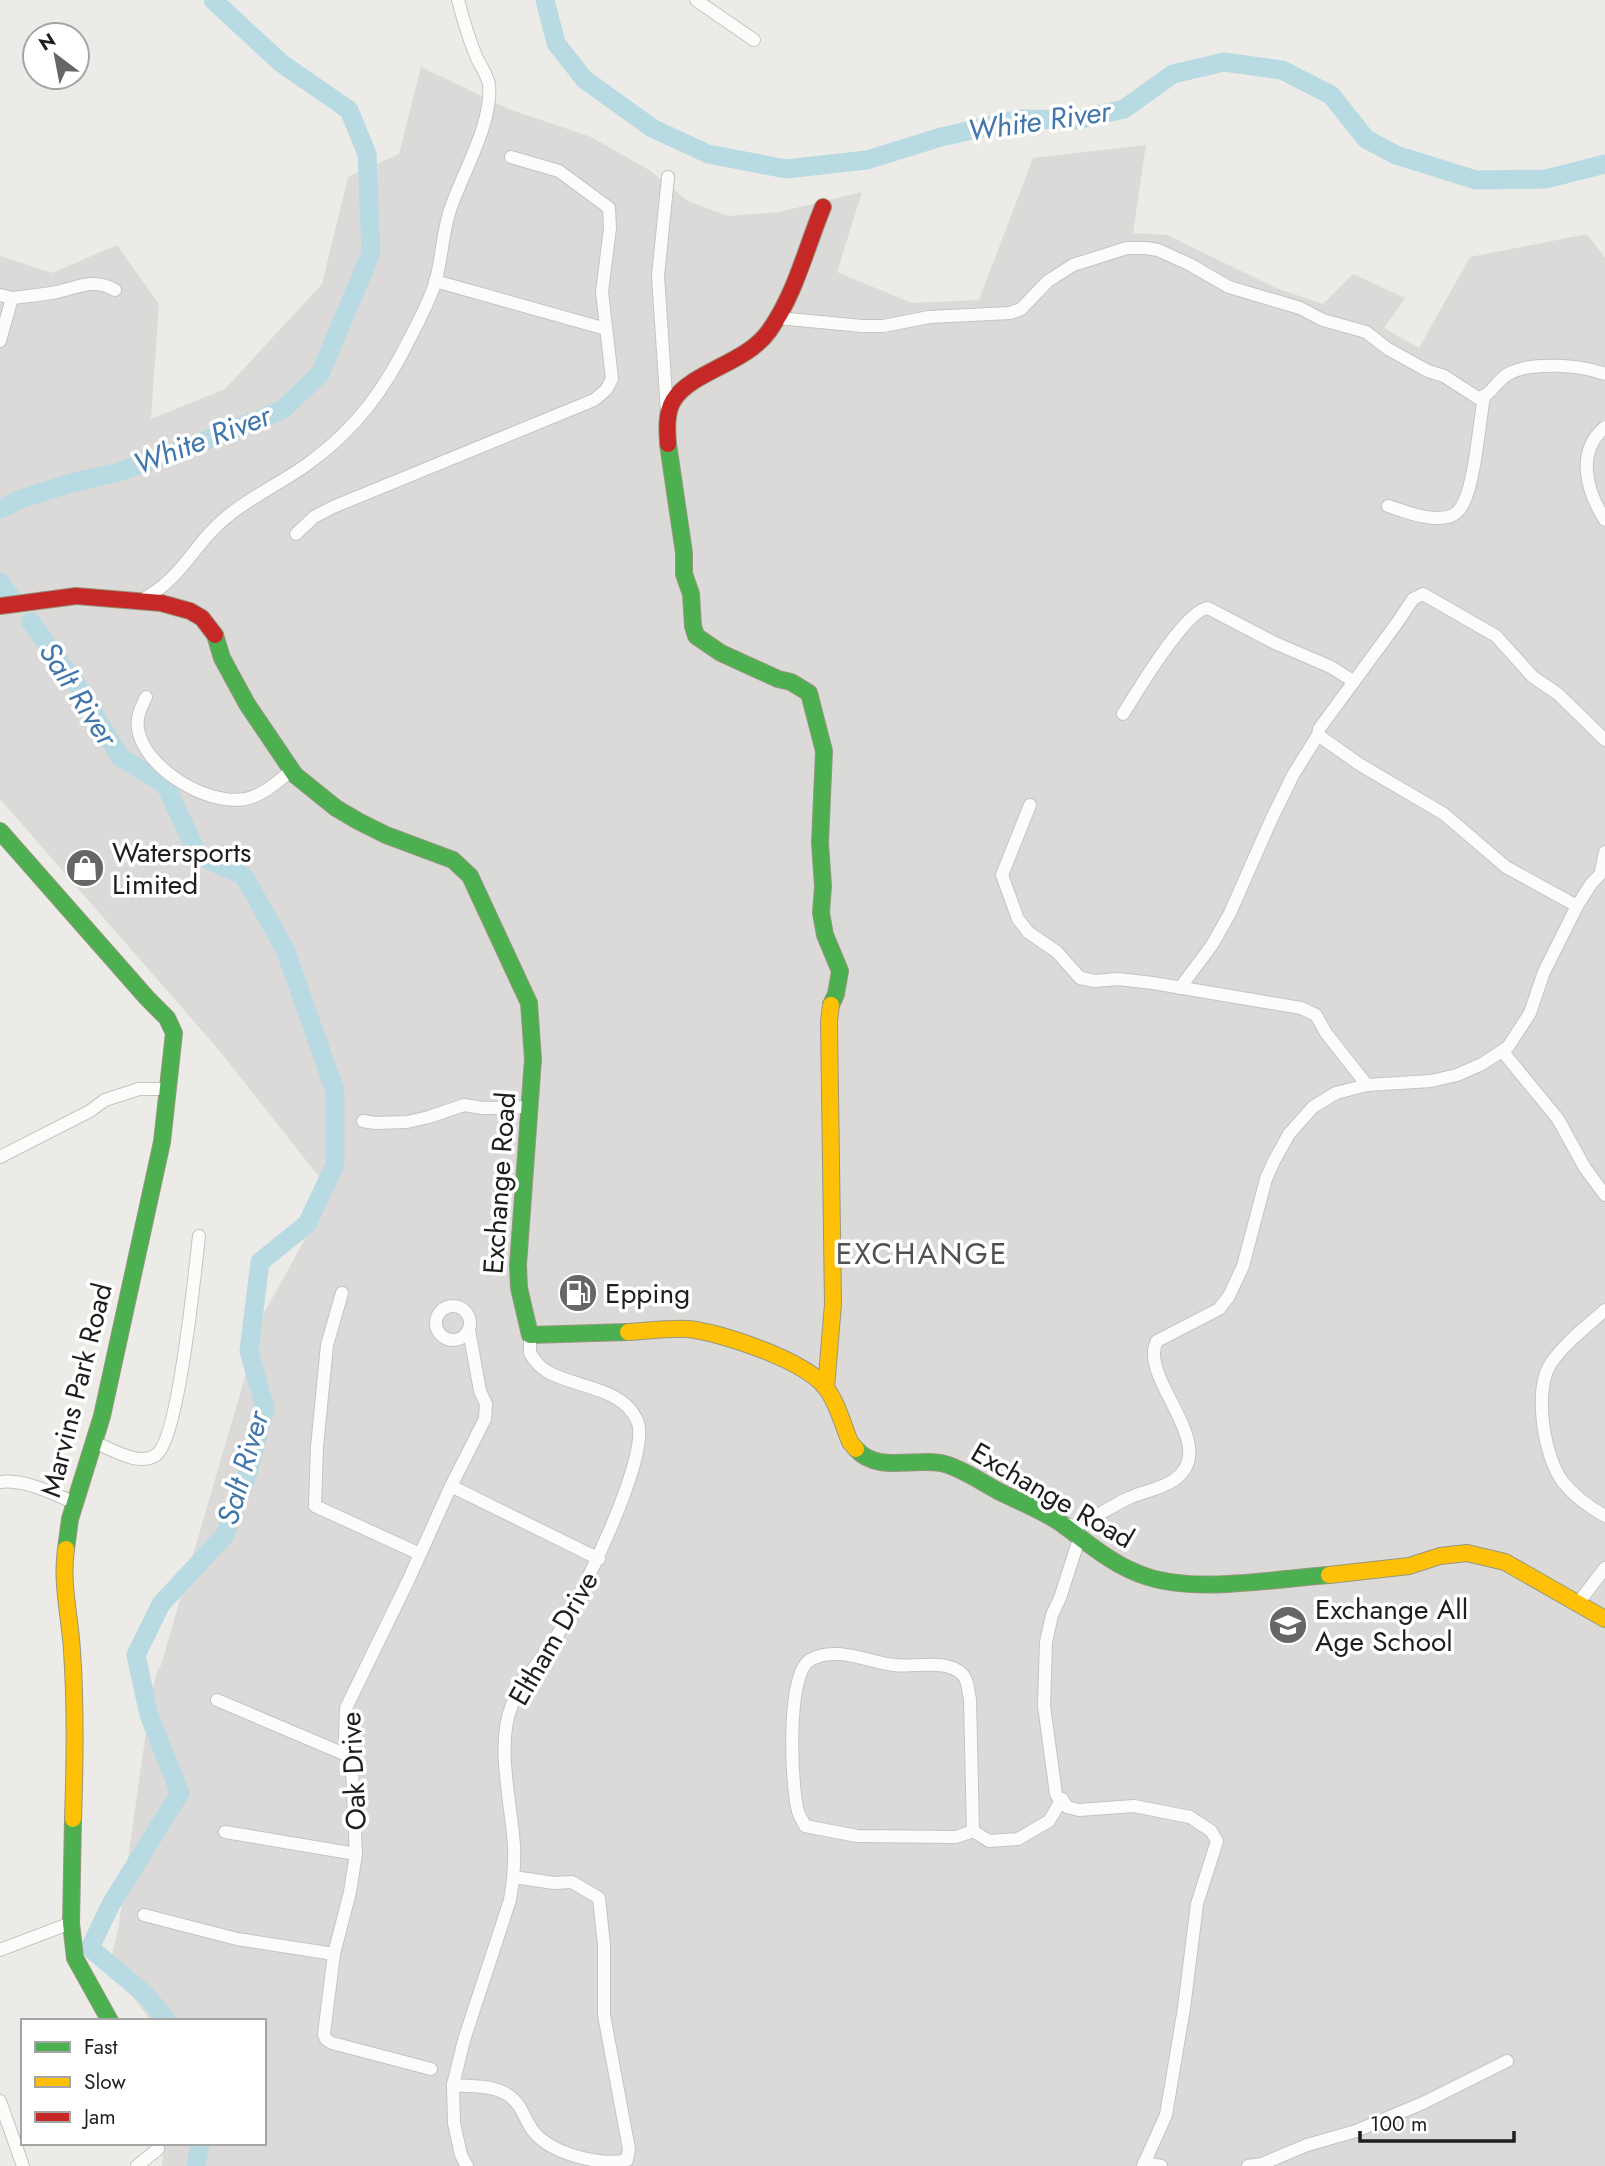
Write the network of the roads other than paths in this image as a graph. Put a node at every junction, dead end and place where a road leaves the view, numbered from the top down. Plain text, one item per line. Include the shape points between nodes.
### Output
1 (458, 0) edge
2 (696, 0) edge
3 (754, 40) dead end
4 (511, 156) dead end
5 (668, 177) dead end
6 (823, 207) dead end
7 (435, 281) junction
8 (115, 290) dead end
9 (6, 296) edge
10 (778, 318) junction
11 (606, 329) junction
12 (0, 341) edge
13 (1605, 374) edge
14 (1484, 397) junction
15 (667, 416) junction
16 (1605, 426) edge
17 (1388, 506) dead end
18 (1605, 520) edge
19 (296, 534) dead end
20 (138, 602) junction
21 (0, 606) edge
22 (1353, 681) junction
23 (146, 697) dead end
24 (1124, 714) dead end
25 (1318, 735) junction
26 (1605, 740) edge
27 (291, 771) junction
28 (1030, 805) dead end
29 (0, 831) edge
30 (1605, 852) edge
31 (1603, 870) edge
32 (1577, 906) junction
33 (1180, 989) junction
34 (1503, 1052) junction
35 (1367, 1086) junction
36 (169, 1089) junction
37 (530, 1107) junction
38 (363, 1121) dead end
39 (0, 1157) edge
40 (1605, 1195) edge
41 (200, 1236) dead end
42 (342, 1293) dead end
43 (1605, 1310) edge
44 (469, 1331) junction
45 (530, 1335) junction
46 (458, 1340) junction
47 (472, 1349) junction
48 (826, 1388) junction
49 (96, 1443) junction
50 (0, 1482) edge
51 (451, 1486) junction
52 (76, 1503) junction
53 (1605, 1516) edge
54 (1060, 1523) junction
55 (1079, 1539) junction
56 (420, 1555) junction
57 (598, 1559) junction
58 (1605, 1568) edge
59 (1579, 1602) junction
60 (1605, 1619) edge
61 (217, 1700) dead end
62 (349, 1756) junction
63 (1062, 1798) junction
64 (973, 1831) junction
65 (225, 1832) dead end
66 (356, 1854) junction
67 (514, 1877) junction
68 (144, 1915) dead end
69 (71, 1923) junction
70 (0, 1950) edge
71 (334, 1954) junction
72 (109, 2019) edge
73 (1507, 2061) dead end
74 (431, 2069) dead end
75 (453, 2084) junction
76 (0, 2101) edge
77 (158, 2146) edge
78 (1143, 2164) edge
79 (23, 2166) edge
80 (137, 2166) edge
81 (156, 2166) edge
82 (467, 2166) edge
83 (1161, 2166) edge
84 (1248, 2166) edge

1 - 7 street via 464,26 489,82 488,101 449,214
2 - 3 street
4 - 11 street via 559,171 609,208 602,292
5 - 15 street via 658,276
6 - 10 street
7 - 11 street
7 - 20 street via 397,366 352,426 308,464 228,516 169,582
8 - 9 street via 85,283 57,292
9 - 12 street
10 - 14 street via 883,326 929,317 1010,313 1073,265 1127,248 1146,248 1189,264 1229,287 1366,332 1388,349 1478,398
10 - 15 street via 745,355 677,396
11 - 19 street via 612,379 594,400 333,507
13 - 14 street via 1577,367 1515,371
14 - 17 street via 1469,488 1455,515 1425,517
15 - 48 street via 694,632 716,650 809,693 824,751 821,913 840,971 829,1021 835,1300
16 - 18 street via 1591,443 1586,464 1588,487
20 - 21 street, Exchange Road via 76,596
20 - 27 street, Exchange Road via 170,606 202,618 216,637 247,704
22 - 24 street via 1202,608 1190,617
22 - 25 street
22 - 26 street via 1413,598 1423,594 1496,636 1533,677 1558,694
23 - 27 street via 138,731 173,777 189,787 242,800 259,795
25 - 32 street via 1444,814 1506,867
25 - 33 street via 1293,775 1230,913
27 - 37 street, Exchange Road via 347,814 386,835 453,860 470,876 529,1003
28 - 33 street via 1002,874 1018,919 1028,932 1057,952 1080,978
29 - 36 street, Marvins Park Road via 171,1023
30 - 31 street
31 - 32 street
32 - 34 street via 1544,972 1530,1013
33 - 35 street via 1276,1002 1315,1015
34 - 35 street via 1448,1077
34 - 40 street via 1558,1119
35 - 54 street via 1327,1098 1294,1127 1266,1179 1243,1266 1229,1296 1219,1310 1154,1346 1154,1358 1190,1451 1184,1471 1159,1489 1130,1497 1078,1526
36 - 39 street via 139,1089 105,1100
36 - 49 street, Marvins Park Road via 162,1142
37 - 38 street via 464,1105 407,1122
37 - 45 street, Exchange Road via 517,1265
41 - 49 street via 170,1429 162,1448 149,1458 136,1459
42 - 56 street via 327,1345 314,1506
43 - 53 street via 1550,1365 1541,1401 1550,1460 1574,1495
44 - 46 street
44 - 46 street via 470,1321 463,1309 449,1306 440,1311 437,1330 448,1340
44 - 47 street, Oak Drive
45 - 48 street, Exchange Road via 703,1331 757,1347 811,1374
45 - 57 street, Eltham Drive via 530,1353 549,1372 617,1399 631,1410 639,1426 628,1480
46 - 47 street
47 - 51 street, Oak Drive via 486,1404 485,1419
48 - 54 street, Exchange Road via 859,1453 883,1461 931,1460 948,1465
49 - 52 street, Marvins Park Road
50 - 52 street via 27,1485
51 - 56 street, Oak Drive
51 - 57 street
52 - 69 street, Marvins Park Road via 64,1578 76,1713
54 - 55 street, Exchange Road
55 - 59 street, Exchange Road via 1150,1578 1201,1585 1409,1566 1467,1552 1505,1562
55 - 63 street via 1046,1642 1044,1706 1054,1787 1059,1800
56 - 62 street, Oak Drive via 346,1708
57 - 67 street, Eltham Drive via 580,1598 525,1680 508,1717 505,1752
58 - 59 street
59 - 60 street, Exchange Road
61 - 62 street
62 - 66 street, Oak Drive
63 - 64 street via 1049,1821 1018,1839 989,1841
63 - 78 street via 1067,1807 1079,1810 1134,1806 1190,1816 1217,1841 1197,1904 1166,2115
64 - 64 street via 957,1837 857,1836 805,1826 797,1811 792,1756 792,1723 804,1664 820,1655 841,1655 892,1665 950,1666 962,1673 970,1699
65 - 66 street
66 - 71 street, Oak Drive
67 - 75 street, Eltham Drive
67 - 75 street via 572,1882 599,1898 604,2015 629,2149 627,2161 586,2163 557,2152 534,2132 515,2100 498,2089
68 - 71 street via 237,1939
69 - 70 street
69 - 72 street, Marvins Park Road via 75,1958
71 - 74 street, Oak Drive via 326,2039
73 - 84 street via 1356,2131
75 - 82 street, Eltham Drive via 454,2123
76 - 79 street
77 - 80 street
77 - 81 street
78 - 83 street

